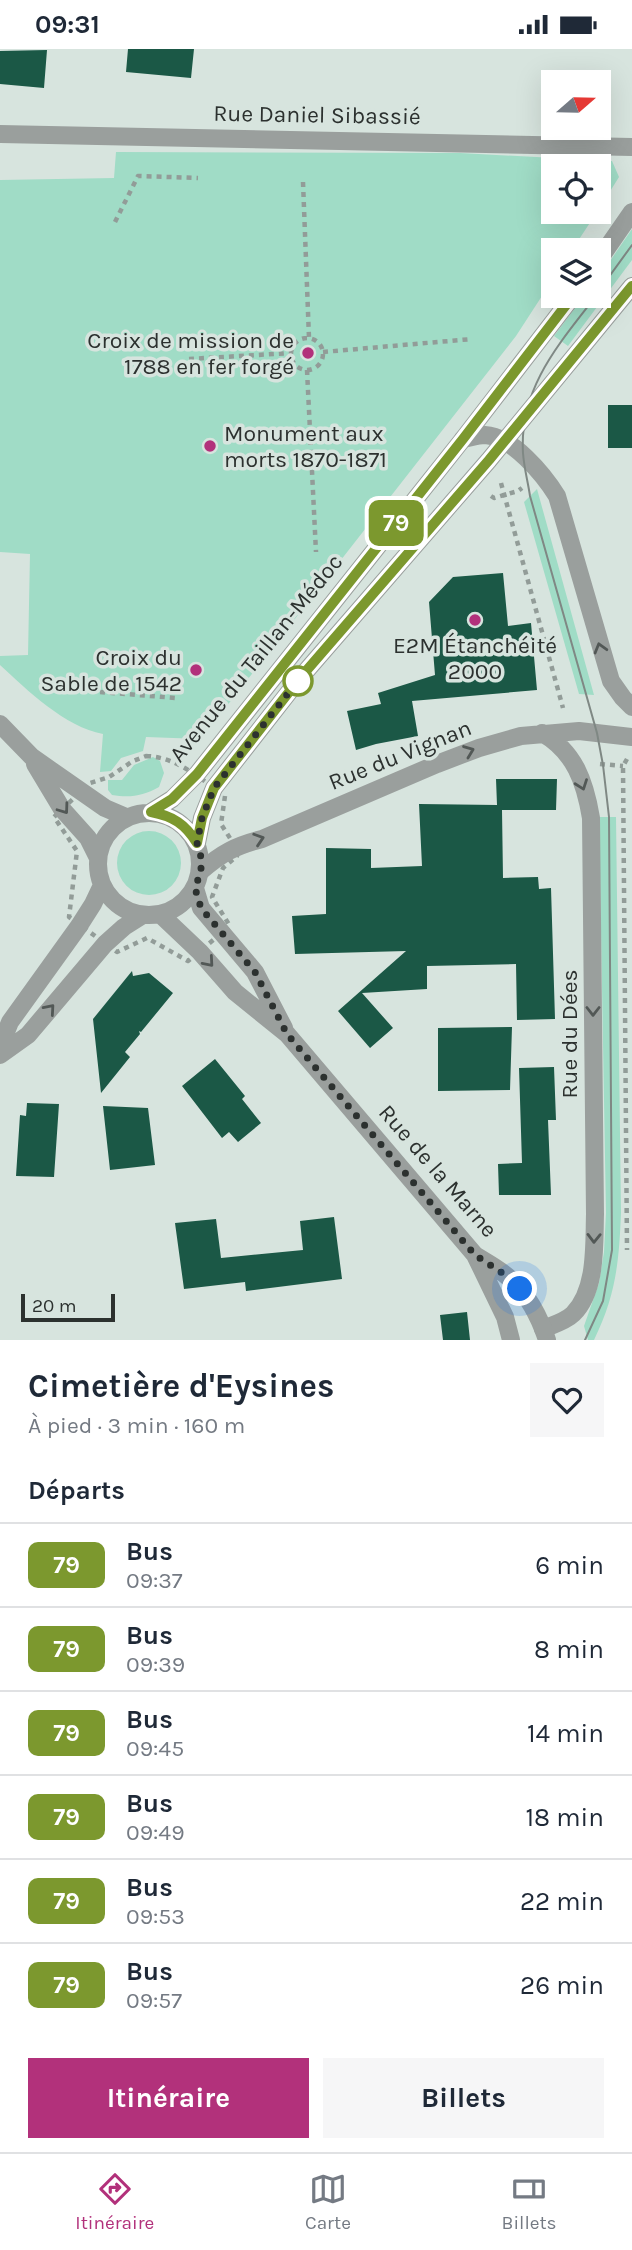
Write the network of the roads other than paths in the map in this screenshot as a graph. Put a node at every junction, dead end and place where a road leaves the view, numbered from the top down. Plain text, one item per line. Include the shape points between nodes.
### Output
1 (0, 134) edge
2 (632, 147) edge
3 (632, 212) edge
4 (611, 242) edge
5 (632, 286) edge
6 (564, 308) edge
7 (463, 439) junction
8 (505, 440) junction
9 (632, 707) edge
10 (0, 724) edge
11 (542, 733) junction
12 (632, 737) edge
13 (32, 758) junction
14 (151, 812) junction
15 (126, 817) junction
16 (197, 843) junction
17 (98, 858) junction
18 (198, 879) junction
19 (102, 884) junction
20 (152, 915) junction
21 (287, 1034) junction
22 (0, 1047) edge
23 (0, 1055) edge
24 (475, 1255) junction
25 (545, 1334) edge
26 (511, 1340) edge

1 - 2 street, Rue Daniel Sibassié
3 - 4 street
5 - 8 street, Avenue du Taillan-Médoc
6 - 7 street, Avenue du Taillan-Médoc
7 - 8 street via 485,435
7 - 14 street, Avenue du Taillan-Médoc via 197,774
9 -> 8 street via 608,673 557,496 540,472
8 - 16 street, Avenue du Taillan-Médoc via 300,678 214,788
10 - 13 street
11 - 12 street, Rue du Vignan
18 -> 11 street, Rue du Vignan via 217,857 235,846 262,839 479,748
11 -> 25 street, Rue du Dées via 556,741 574,763 592,818 595,1200 589,1285 572,1315
13 - 15 street via 105,809
13 - 17 street
14 - 15 street
14 - 16 street via 178,821
15 - 17 street via 103,841
16 - 18 street via 201,857
17 - 19 street
18 - 20 street via 187,900 175,909
18 - 21 street, Rue de la Marne via 201,908 255,972
19 - 20 street via 111,899 126,910
19 - 22 street via 79,926 10,1022
20 -> 21 street, Rue de la Marne via 200,952 235,992
23 -> 20 street via 28,1035 124,927
21 - 24 street, Rue de la Marne
24 - 25 street, Rue de la Marne via 510,1278 529,1301
24 - 26 street

